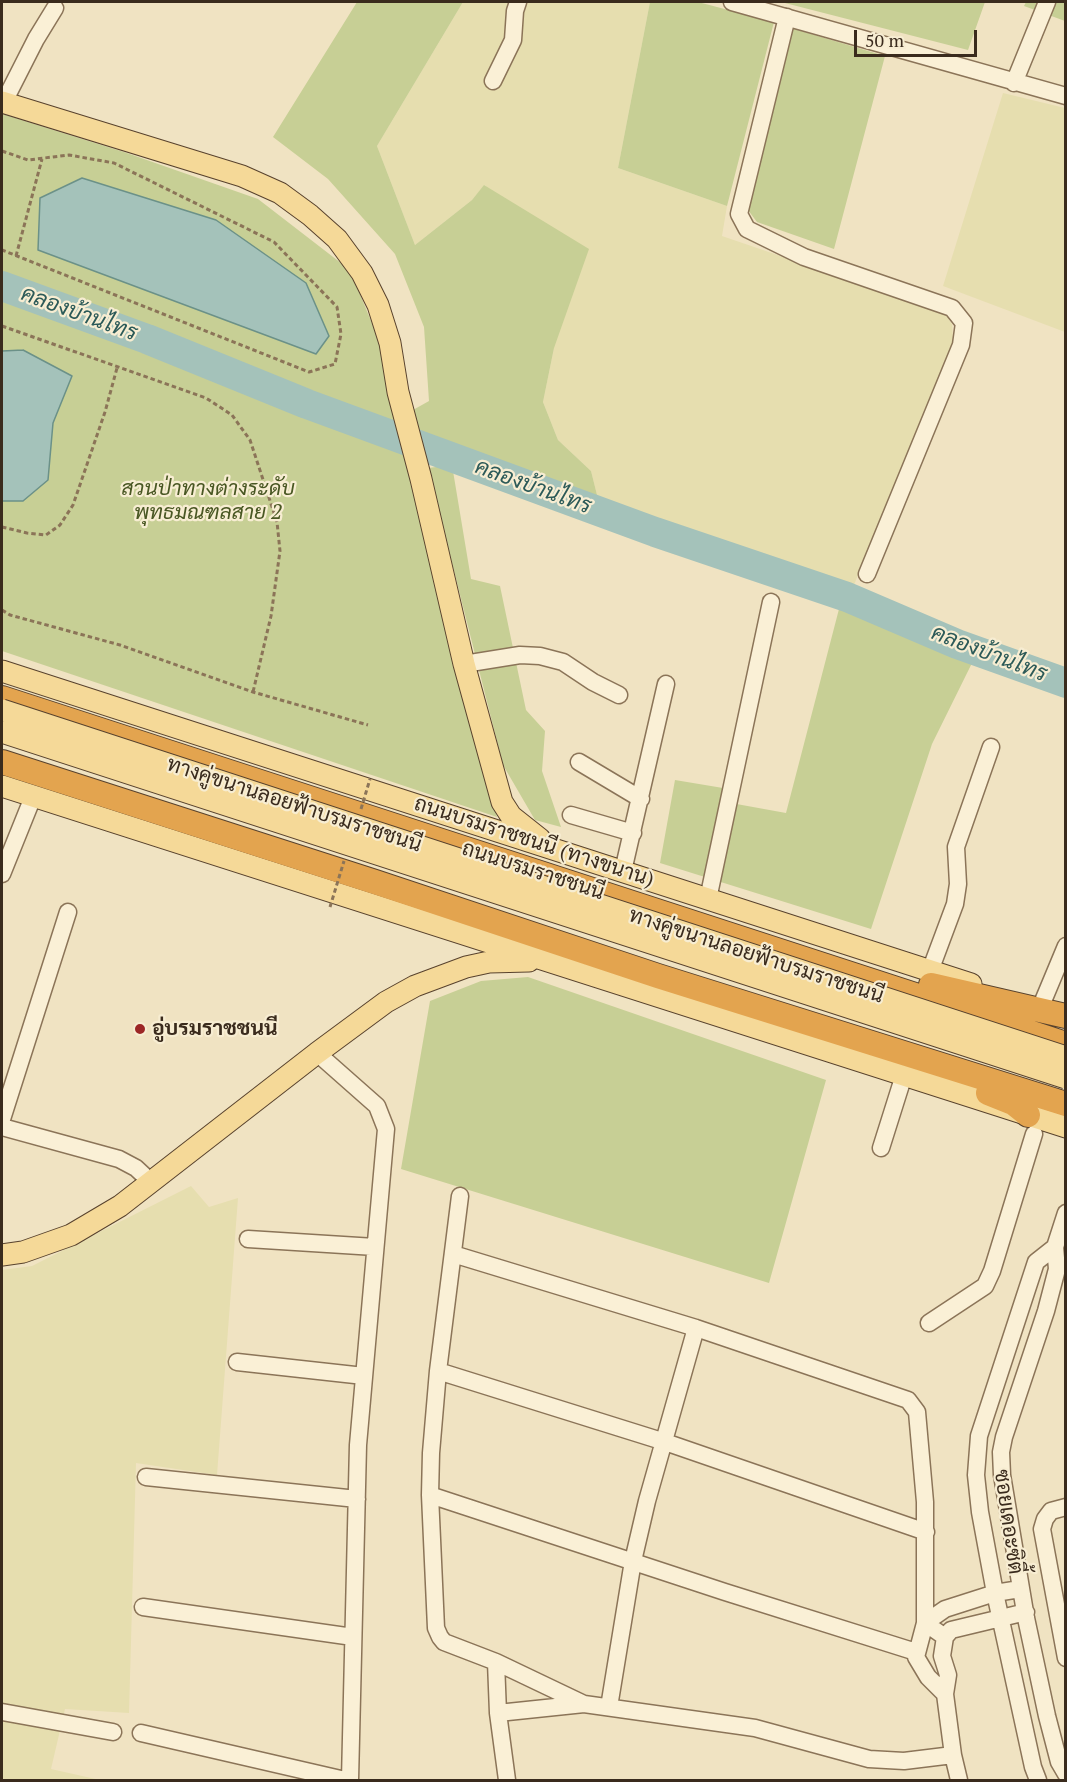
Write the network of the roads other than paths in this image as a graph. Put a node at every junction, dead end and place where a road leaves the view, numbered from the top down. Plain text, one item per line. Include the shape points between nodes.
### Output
1 (518, 2) edge
2 (732, 2) edge
3 (1047, 2) edge
4 (55, 8) dead end
5 (787, 18) junction
6 (493, 81) dead end
7 (1014, 83) junction
8 (1065, 96) edge
9 (3, 102) edge
10 (867, 574) dead end
11 (771, 602) dead end
12 (464, 664) junction
13 (2, 671) edge
14 (666, 684) dead end
15 (619, 695) dead end
16 (2, 698) edge
17 (2, 710) edge
18 (2, 732) edge
19 (992, 747) dead end
20 (2, 762) edge
21 (579, 762) dead end
22 (2, 786) edge
23 (33, 797) junction
24 (640, 799) junction
25 (571, 815) dead end
26 (633, 834) junction
27 (551, 847) junction
28 (623, 871) junction
29 (2, 874) edge
30 (708, 899) junction
31 (68, 912) dead end
32 (1065, 946) edge
33 (799, 957) junction
34 (551, 962) junction
35 (930, 971) junction
36 (1041, 1006) junction
37 (1065, 1015) edge
38 (797, 1020) junction
39 (1065, 1044) edge
40 (317, 1053) junction
41 (1065, 1057) edge
42 (904, 1076) junction
43 (1065, 1078) edge
44 (1065, 1104) edge
45 (2, 1119) edge
46 (1031, 1124) junction
47 (2, 1127) edge
48 (1065, 1127) edge
49 (881, 1148) dead end
50 (151, 1182) junction
51 (460, 1196) dead end
52 (1065, 1213) edge
53 (248, 1239) dead end
54 (1055, 1247) junction
55 (375, 1248) junction
56 (453, 1254) junction
57 (2, 1255) edge
58 (1022, 1304) junction
59 (1046, 1311) junction
60 (929, 1323) dead end
61 (696, 1328) junction
62 (237, 1362) dead end
63 (438, 1371) junction
64 (364, 1376) junction
65 (665, 1442) junction
66 (146, 1477) dead end
67 (430, 1495) junction
68 (357, 1499) junction
69 (1065, 1507) edge
70 (926, 1533) junction
71 (633, 1561) junction
72 (1020, 1588) junction
73 (995, 1593) junction
74 (143, 1607) dead end
75 (1026, 1612) junction
76 (1000, 1617) junction
77 (926, 1623) junction
78 (1063, 1626) edge
79 (945, 1637) junction
80 (353, 1638) junction
81 (916, 1652) junction
82 (1065, 1658) edge
83 (496, 1662) junction
84 (945, 1694) junction
85 (585, 1704) junction
86 (609, 1707) junction
87 (2, 1713) edge
88 (498, 1713) junction
89 (112, 1732) dead end
90 (141, 1734) dead end
91 (952, 1755) junction
92 (1065, 1774) edge
93 (345, 1780) edge
94 (350, 1780) edge
95 (507, 1780) edge
96 (959, 1780) edge
97 (1038, 1780) edge

1 - 6 street via 513,40
2 - 5 street
3 - 7 street
4 - 9 street
5 - 7 street
5 - 10 street via 739,214 747,229 804,257 952,308 964,323 961,345
7 - 8 street
9 - 12 main road via 242,176 280,193 337,239 363,273 390,343 398,392
11 - 30 street
12 - 15 street via 520,655 540,656 563,662
12 - 27 main road via 502,802 511,816
13 - 27 main road, ถนนบรมราชชนนี (ทางขนาน)
14 - 24 street
16 - 33 highway, ถนนบรมราชชนนี
17 - 41 main road, ทางคู่ขนานลอยฟ้าบรมราชชนนี, bridge
18 - 43 main road, ทางคู่ขนานลอยฟ้าบรมราชชนนี, bridge
19 - 35 street via 956,847 955,904
20 - 38 highway
21 - 24 street
22 - 23 main road
23 - 29 street
23 - 34 main road
24 - 26 street
25 - 26 street
26 - 28 street
27 - 28 main road, ถนนบรมราชชนนี (ทางขนาน)
28 - 30 main road, ถนนบรมราชชนนี (ทางขนาน)
30 - 35 main road, ถนนบรมราชชนนี (ทางขนาน)
31 - 45 street
32 - 36 street
33 - 37 highway
33 - 39 highway, ถนนบรมราชชนนี
34 - 40 main road via 489,962 441,975 386,1002
34 - 42 main road
35 - 36 main road, ถนนบรมราชชนนี (ทางขนาน)
36 - 37 main road, ถนนบรมราชชนนี (ทางขนาน)
38 - 44 highway
38 - 46 highway via 830,1038 924,1067 1013,1103
40 - 50 main road
40 - 55 street via 377,1106 386,1128
42 - 46 main road
42 - 49 street
46 - 48 main road
46 - 60 street via 985,1286
47 - 50 street via 119,1159
50 - 57 main road via 71,1235
51 - 56 street
52 - 54 street, ซอยเดอะซิตี้
53 - 55 street
54 - 58 street, ซอยเดอะซิตี้ via 1036,1262
54 - 59 street, ซอยเดอะซิตี้ via 1057,1269
55 - 64 street
56 - 61 street
56 - 63 street
58 - 59 street
58 - 73 street, ซอยเดอะซิตี้ via 978,1452 979,1503
59 - 72 street, ซอยเดอะซิตี้ via 1001,1452
61 - 65 street
61 - 70 street via 908,1400 917,1412 919,1424
62 - 64 street
63 - 65 street
63 - 67 street
64 - 68 street
65 - 70 street
65 - 71 street
66 - 68 street
67 - 71 street
67 - 83 street via 436,1628 444,1642
68 - 80 street
69 - 78 street via 1051,1511 1042,1529
70 - 77 street
71 - 81 street
71 - 86 street
72 - 73 street
72 - 75 street, ซอยเดอะซิตี้
73 - 76 street, ซอยเดอะซิตี้
73 - 77 street via 945,1609
74 - 80 street
75 - 76 street
75 - 92 street, ซอยเดอะซิตี้ via 1047,1716
76 - 79 street via 951,1630
76 - 97 street, ซอยเดอะซิตี้
77 - 79 street
77 - 81 street
78 - 82 street
79 - 84 street
80 - 94 street
81 - 84 street via 928,1677
83 - 85 street
83 - 88 street
84 - 91 street
85 - 86 street
85 - 88 street
86 - 91 street via 755,1728 869,1759 904,1761
87 - 89 street
88 - 95 street
90 - 93 street
91 - 96 street

